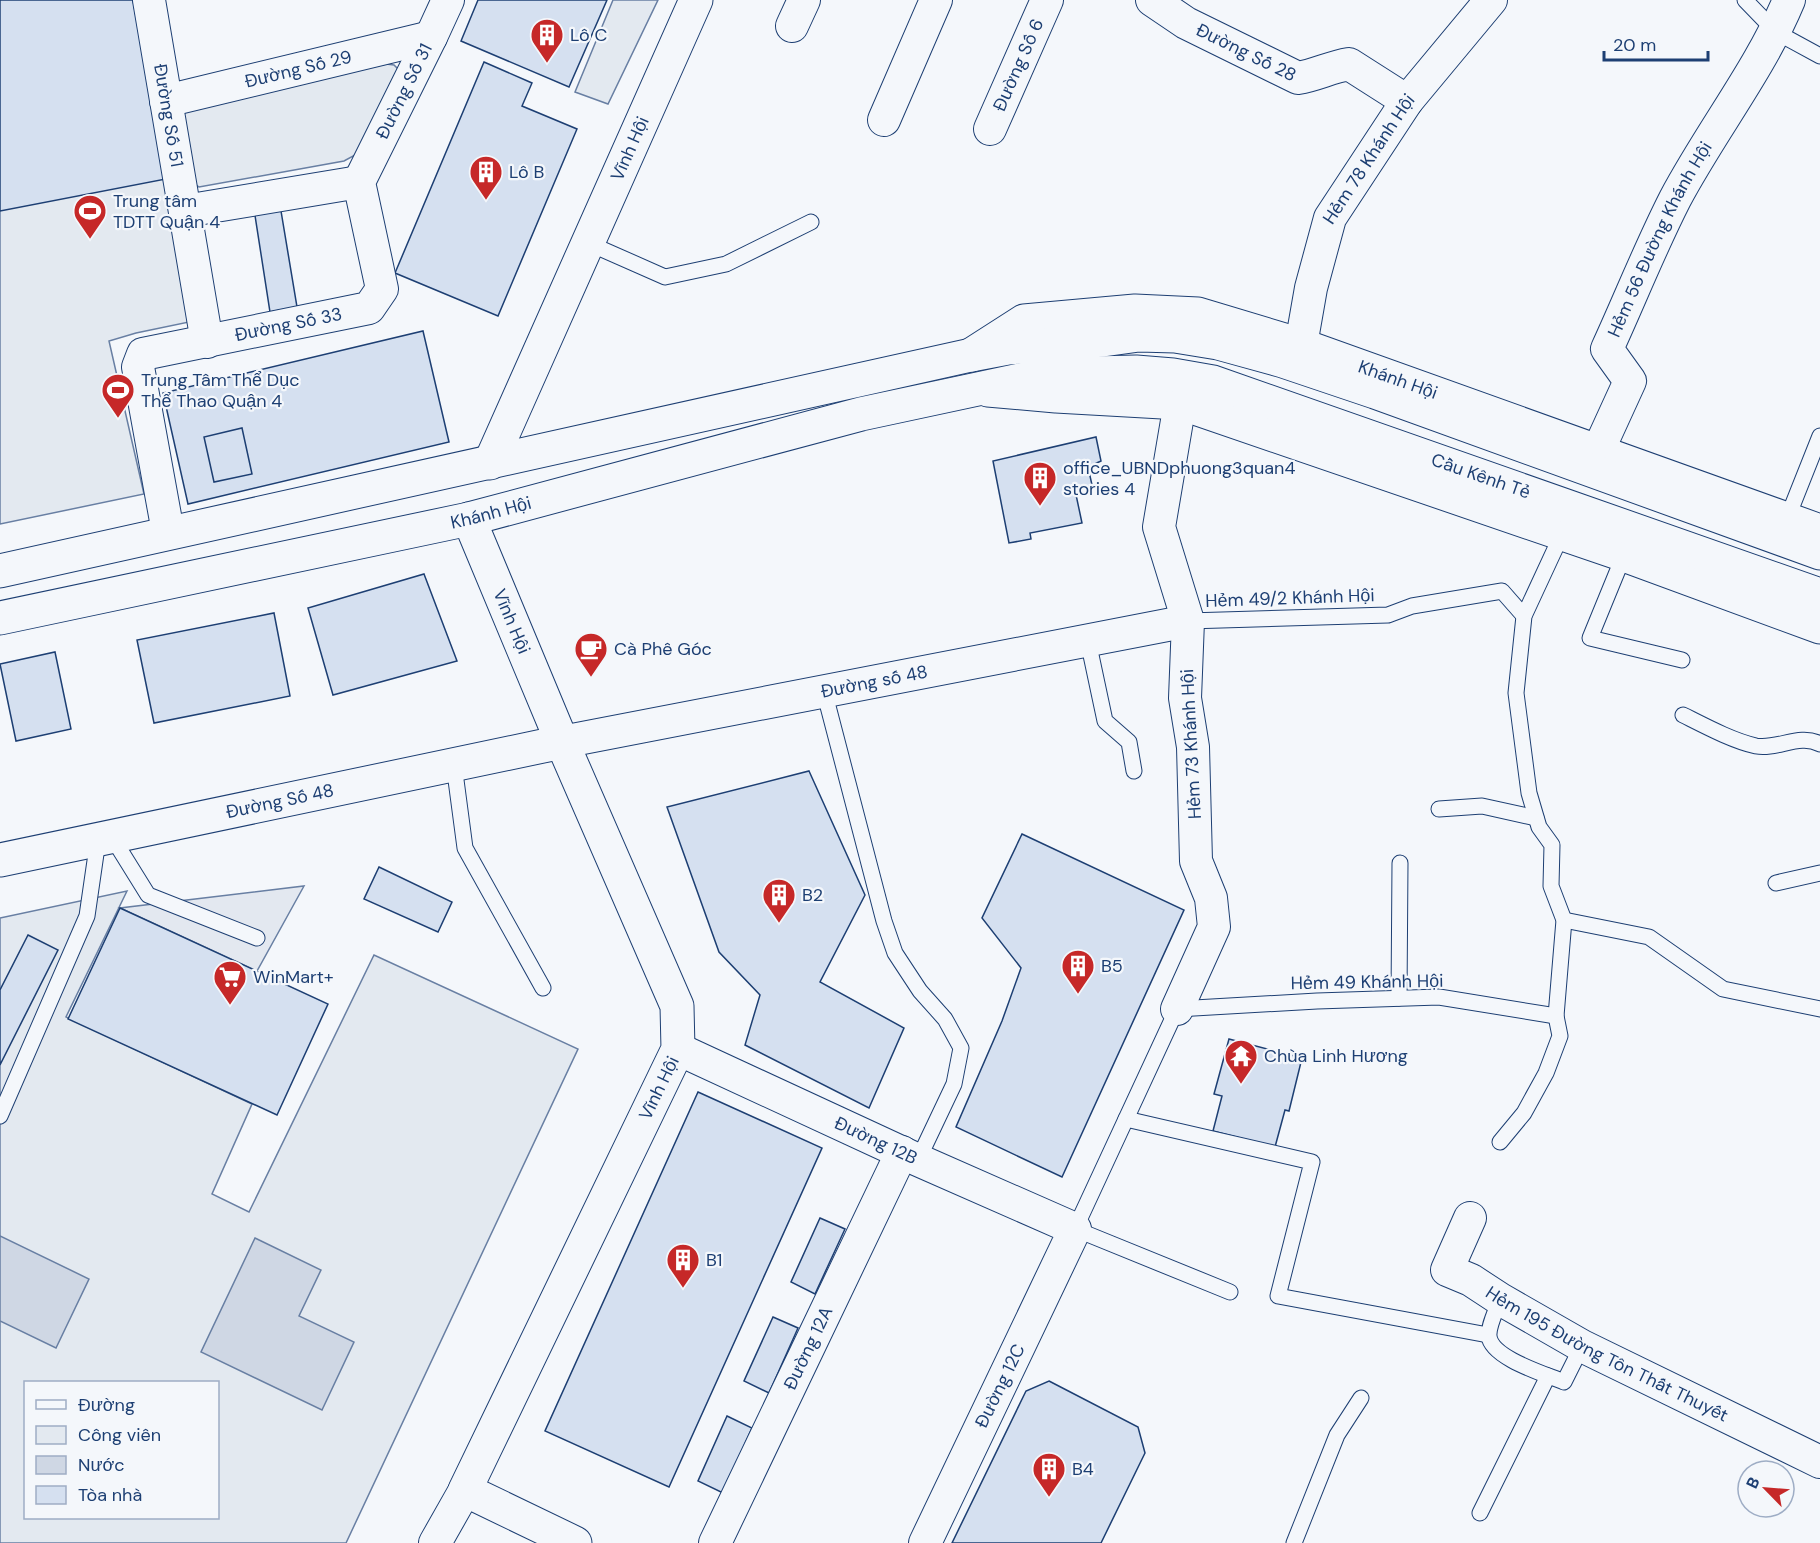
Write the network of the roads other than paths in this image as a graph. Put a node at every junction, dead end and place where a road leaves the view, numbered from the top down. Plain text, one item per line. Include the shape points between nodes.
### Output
1 (148, 0) edge
2 (448, 0) edge
3 (696, 0) edge
4 (936, 0) edge
5 (1047, 0) edge
6 (1152, 0) edge
7 (1491, 0) edge
8 (1745, 0) edge
9 (1789, 0) edge
10 (1776, 32) junction
11 (431, 37) junction
12 (1820, 56) edge
13 (166, 101) junction
14 (1407, 101) junction
15 (884, 120) dead end
16 (990, 129) dead end
17 (359, 182) junction
18 (185, 210) junction
19 (811, 222) dead end
20 (588, 243) junction
21 (207, 342) junction
22 (1302, 345) junction
23 (971, 355) junction
24 (1136, 372) joint
25 (977, 389) junction
26 (1180, 403) junction
27 (1820, 436) edge
28 (1598, 451) junction
29 (490, 463) junction
30 (469, 519) junction
31 (1787, 519) junction
32 (1820, 531) edge
33 (168, 532) junction
34 (1562, 534) junction
35 (1820, 553) edge
36 (1624, 555) junction
37 (0, 571) edge
38 (1820, 595) edge
39 (1524, 616) junction
40 (0, 618) edge
41 (1188, 621) junction
42 (1820, 627) edge
43 (1088, 641) junction
44 (1682, 660) dead end
45 (824, 692) junction
46 (1683, 715) dead end
47 (562, 742) junction
48 (1820, 744) edge
49 (454, 765) junction
50 (1134, 771) dead end
51 (1439, 809) dead end
52 (1536, 818) junction
53 (105, 838) junction
54 (0, 860) edge
55 (1400, 863) dead end
56 (1820, 873) edge
57 (1776, 883) dead end
58 (1564, 920) junction
59 (257, 938) dead end
60 (543, 988) dead end
61 (1399, 998) junction
62 (1177, 1009) junction
63 (1820, 1009) edge
64 (1556, 1016) junction
65 (678, 1049) junction
66 (0, 1116) edge
67 (1126, 1119) junction
68 (1500, 1142) dead end
69 (910, 1156) junction
70 (1470, 1218) dead end
71 (1075, 1229) junction
72 (1230, 1292) dead end
73 (1500, 1299) junction
74 (1488, 1335) junction
75 (1582, 1346) junction
76 (1548, 1376) junction
77 (1361, 1398) dead end
78 (1820, 1462) edge
79 (465, 1490) junction
80 (1480, 1513) dead end
81 (435, 1543) edge
82 (575, 1543) edge
83 (715, 1543) edge
84 (925, 1543) edge
85 (1294, 1543) edge

1 - 13 street, Đường Số 51
2 - 11 street, Đường Số 31
3 - 20 street, Vĩnh Hội
4 - 15 street
5 - 16 street, Đường Số 6
6 - 14 street, Đường Số 28 via 1186,23 1298,78 1349,64
7 - 14 street, Hẻm 78 Khánh Hội
8 - 10 lane
9 - 10 street
10 - 12 lane
10 - 28 street, Hẻm 56 Đường Khánh Hội via 1675,200 1607,349 1630,381
11 - 13 street, Đường Số 29
11 - 17 street, Đường Số 31
13 - 18 street, Đường Số 51
14 - 22 street, Hẻm 78 Khánh Hội via 1330,218 1311,288
17 - 18 street
17 - 21 street, Đường Số 33 via 382,289 369,308
18 - 21 street, Đường Số 51
19 - 20 lane via 726,264 665,277
20 - 29 street, Vĩnh Hội
21 - 33 street via 143,354 138,367
22 - 23 street, Khánh Hội via 1198,314 1135,311 1024,321
22 - 28 street, Khánh Hội
23 - 29 street, Khánh Hội
23 - 35 street, Khánh Hội via 1139,335 1218,343 1375,392
24 - 25 street, Khánh Hội via 1048,374
24 - 38 street, Cầu Kênh Tẻ via 1213,382
25 - 26 street, Khánh Hội
25 - 30 street, Khánh Hội via 861,414
26 - 34 street, Khánh Hội
26 - 41 street, Hẻm 73 Khánh Hội via 1158,527
27 - 31 lane
28 - 31 street, Khánh Hội
29 - 33 street, Khánh Hội
30 - 40 street, Khánh Hội
30 - 47 street, Vĩnh Hội
31 - 32 street, Khánh Hội
33 - 37 street, Khánh Hội
34 - 36 street, Khánh Hội
34 - 39 lane
36 - 42 street, Khánh Hội
36 - 44 lane via 1590,638
39 - 41 lane, Hẻm 49/2 Khánh Hội via 1502,591 1412,606 1388,615
39 - 52 lane via 1516,693
41 - 43 street, Đường số 48
41 - 62 street, Hẻm 73 Khánh Hội via 1185,698 1193,747 1196,861 1211,898 1215,927
43 - 45 street, Đường số 48
43 - 50 lane via 1105,721 1129,742
45 - 47 street, Đường số 48
45 - 69 lane via 895,953 920,991 945,1019 961,1048 954,1084
46 - 48 lane via 1758,746 1811,739
47 - 49 street, Đường Số 48
47 - 65 street, Vĩnh Hội via 677,1006
49 - 53 street, Đường Số 48
49 - 60 lane via 465,848
51 - 52 lane via 1482,806
52 - 58 lane via 1552,845 1551,886
53 - 54 street, Đường Số 48
53 - 59 lane via 148,895
53 - 66 lane via 87,916
55 - 61 lane
56 - 57 lane
58 - 63 lane via 1649,937 1723,989
58 - 64 lane
61 - 62 lane, Hẻm 49 Khánh Hội
61 - 64 lane, Hẻm 49 Khánh Hội via 1439,997
62 - 67 lane
64 - 68 lane via 1560,1036 1546,1073 1524,1113
65 - 69 street, Đường 12B
65 - 79 street, Vĩnh Hội
67 - 71 lane
67 - 74 lane via 1312,1162 1278,1296
69 - 71 street, Đường 12B
69 - 83 street, Đường 12A
70 - 73 street, Hẻm 195 Đường Tôn Thất Thuyết via 1447,1270
71 - 72 lane
71 - 84 street, Đường 12C
73 - 74 lane
73 - 75 street, Hẻm 195 Đường Tôn Thất Thuyết
74 - 76 lane via 1492,1347 1502,1356
75 - 76 lane via 1564,1382
75 - 78 street, Hẻm 195 Đường Tôn Thất Thuyết
76 - 80 lane
77 - 85 lane via 1337,1435
79 - 81 street, Vĩnh Hội
79 - 82 street

